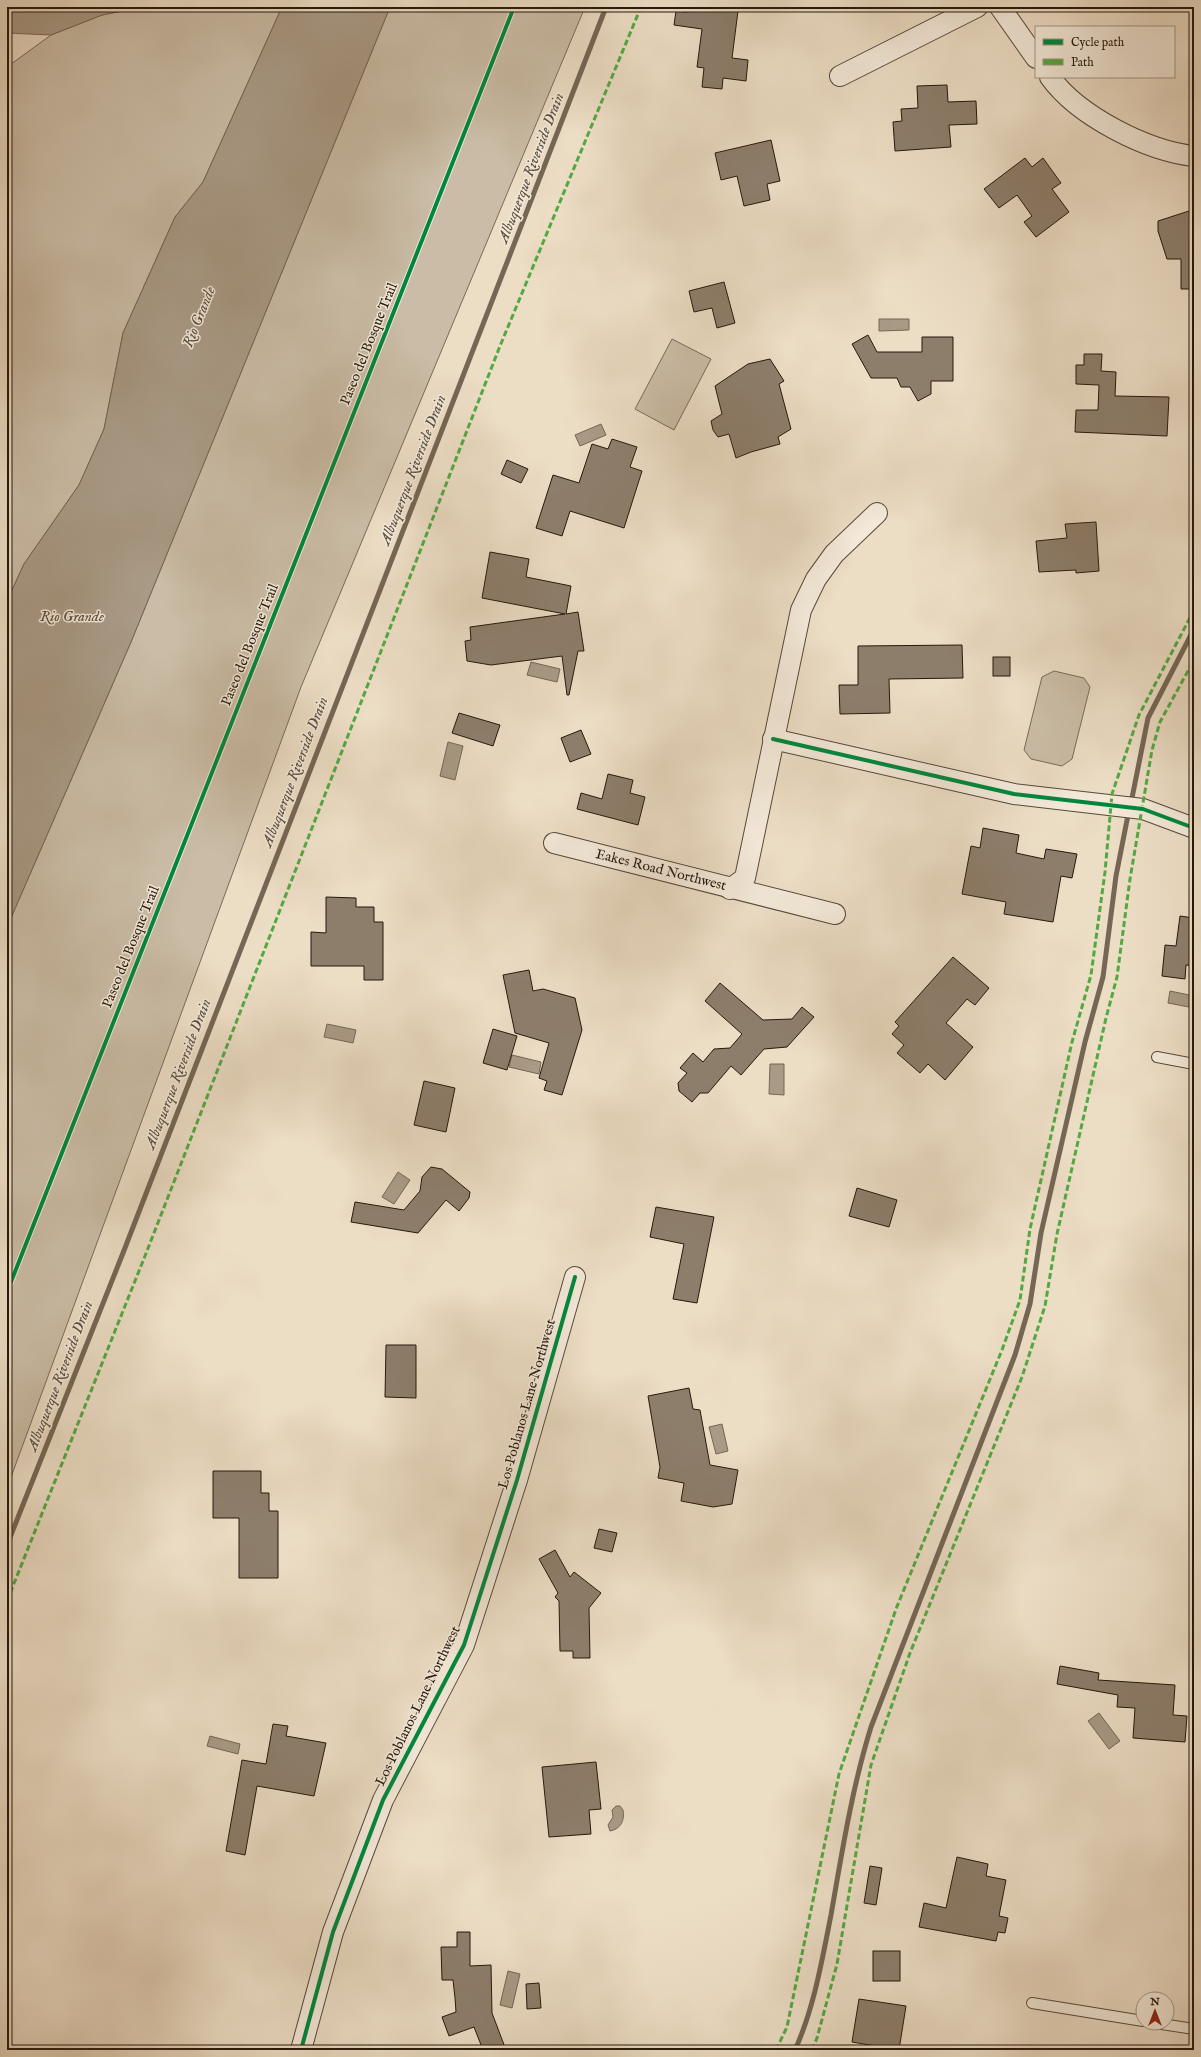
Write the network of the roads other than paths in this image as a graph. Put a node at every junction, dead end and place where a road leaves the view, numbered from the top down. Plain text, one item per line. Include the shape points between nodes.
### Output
1 (977, 7) edge
2 (1000, 7) edge
3 (1035, 57) edge
4 (840, 76) dead end
5 (1051, 78) edge
6 (1194, 156) edge
7 (877, 513) dead end
8 (773, 739) junction
9 (1194, 828) edge
10 (554, 843) dead end
11 (730, 889) junction
12 (835, 914) dead end
13 (1157, 1056) dead end
14 (1194, 1064) edge
15 (575, 1277) dead end
16 (1032, 2003) dead end
17 (1135, 2020) edge
18 (1175, 2026) edge
19 (1194, 2029) edge
20 (301, 2050) edge

1 - 4 street
2 - 3 street
5 - 6 street via 1056,86 1097,119 1141,142
7 - 8 street, Eakes Road Northwest via 834,554 816,579 801,610
8 - 9 street via 1014,794 1143,809
8 - 11 street, Eakes Road Northwest via 745,878
10 - 11 street, Eakes Road Northwest
11 - 12 street
13 - 14 lane
15 - 20 street, Los Poblanos Lane Northwest via 517,1480 464,1645 383,1800 333,1932
16 - 17 lane
18 - 19 lane

